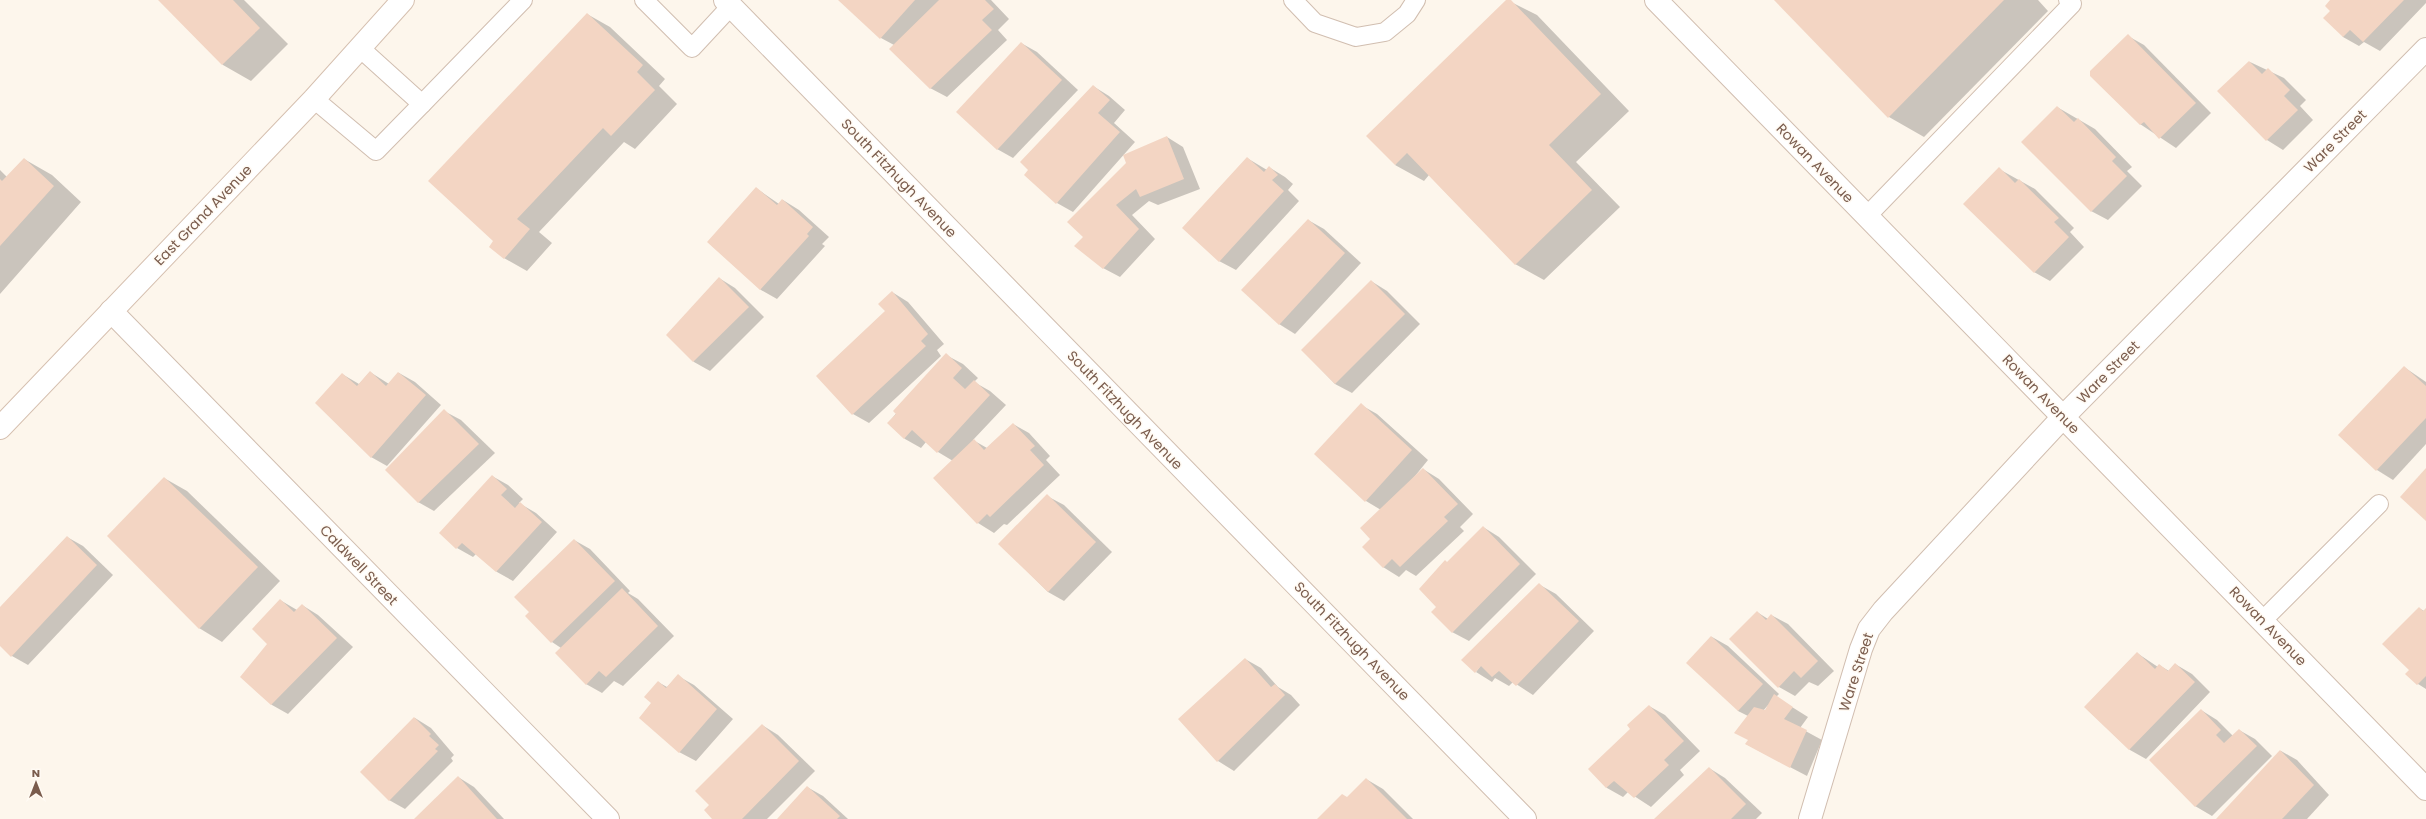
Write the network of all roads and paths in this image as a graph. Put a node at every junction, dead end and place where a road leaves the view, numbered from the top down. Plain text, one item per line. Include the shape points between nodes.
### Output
1 (403, 0) edge
2 (523, 0) edge
3 (644, 0) edge
4 (1292, 0) edge
5 (1416, 0) edge
6 (1656, 0) edge
7 (2068, 0) edge
8 (728, 3) edge
9 (360, 48) junction
10 (2426, 49) edge
11 (314, 99) junction
12 (422, 104) junction
13 (1867, 216) junction
14 (111, 311) junction
15 (2063, 417) junction
16 (0, 428) edge
17 (2379, 504) dead end
18 (2262, 620) junction
19 (2426, 789) edge
20 (608, 819) edge
21 (1525, 819) edge
22 (1810, 819) edge

1 - 9 street, East Grand Avenue
2 - 12 lane
3 - 8 lane via 692,48
4 - 5 lane via 1315,23 1356,37 1385,32 1407,14
6 - 13 street, Rowan Avenue
7 - 13 lane via 2072,4
8 - 21 street, South Fitzhugh Avenue
9 - 11 street, East Grand Avenue
9 - 12 lane
10 - 15 street, Ware Street
11 - 12 lane via 376,151
11 - 14 street, East Grand Avenue
13 - 15 street, Rowan Avenue
14 - 16 street, East Grand Avenue
14 - 20 street, Caldwell Street
15 - 18 street, Rowan Avenue
15 - 22 street, Ware Street via 1882,611 1869,629
17 - 18 lane
18 - 19 street, Rowan Avenue

